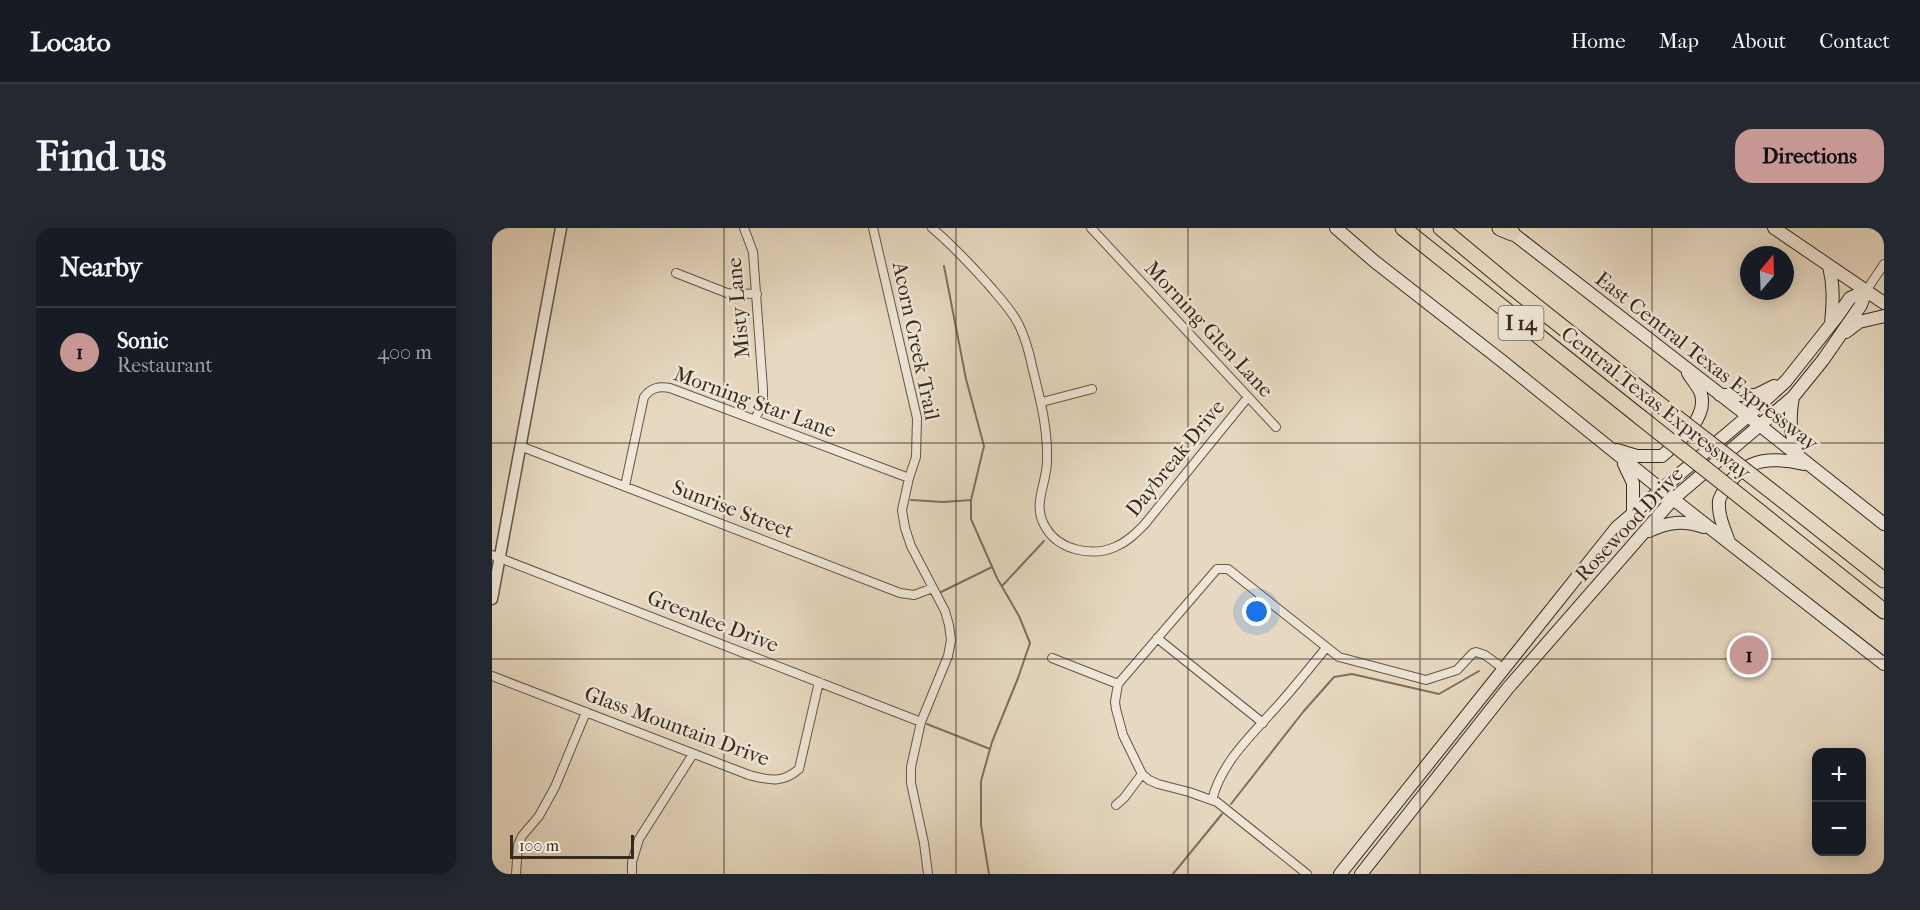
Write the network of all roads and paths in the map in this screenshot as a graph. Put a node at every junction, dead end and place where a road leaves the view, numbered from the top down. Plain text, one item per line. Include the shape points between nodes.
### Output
1 (561, 228) edge
2 (744, 228) edge
3 (873, 228) edge
4 (932, 228) edge
5 (1091, 228) edge
6 (1336, 228) edge
7 (1403, 228) edge
8 (1440, 228) edge
9 (1774, 228) edge
10 (1506, 230) edge
11 (1884, 264) edge
12 (1829, 266) junction
13 (676, 273) dead end
14 (1866, 291) junction
15 (757, 294) junction
16 (1884, 303) edge
17 (1884, 316) edge
18 (1831, 324) junction
19 (1840, 336) junction
20 (1684, 366) junction
21 (1786, 381) junction
22 (1092, 389) dead end
23 (1720, 395) junction
24 (1248, 397) junction
25 (1792, 397) junction
26 (1042, 402) junction
27 (1748, 416) junction
28 (755, 420) junction
29 (1759, 426) junction
30 (1276, 427) dead end
31 (520, 446) junction
32 (1614, 452) junction
33 (1798, 456) junction
34 (1808, 465) junction
35 (909, 478) junction
36 (625, 486) junction
37 (1661, 490) junction
38 (1673, 499) junction
39 (1633, 514) junction
40 (1884, 524) edge
41 (1711, 529) junction
42 (1642, 534) junction
43 (1730, 544) junction
44 (495, 556) edge
45 (1883, 578) edge
46 (933, 588) junction
47 (492, 599) edge
48 (1884, 611) edge
49 (1158, 638) junction
50 (1326, 648) junction
51 (1052, 658) dead end
52 (1884, 664) edge
53 (1504, 669) junction
54 (492, 676) edge
55 (819, 682) junction
56 (1118, 684) junction
57 (586, 712) junction
58 (921, 722) junction
59 (1263, 723) junction
60 (693, 754) junction
61 (1142, 774) junction
62 (1212, 800) junction
63 (1116, 805) dead end
64 (516, 874) edge
65 (632, 874) edge
66 (928, 874) edge
67 (1306, 874) edge
68 (1340, 874) edge
69 (1361, 874) edge

1 - 31 street
2 - 15 street, Misty Lane via 753,252
3 - 35 street, Acorn Creek Trail via 917,418 916,457
4 - 26 street, Daybreak Drive via 1008,307 1026,339
5 - 24 street, Morning Glen Lane
6 - 32 main road
7 - 48 highway, Central Texas Expressway / I 14, bridge
8 - 45 highway, Central Texas Expressway / I 14, bridge
9 - 12 main road
10 - 20 main road, East Central Texas Expressway
11 - 14 street
12 - 14 main road
12 - 18 main road via 1834,301
13 - 15 street via 728,293
14 - 16 main road
14 - 18 main road, Rosewood Drive via 1850,298
14 - 19 main road, Rosewood Drive
15 - 28 street, Misty Lane via 763,401
17 - 19 main road via 1859,322
18 - 21 main road, Rosewood Drive
19 - 25 main road, Rosewood Drive
20 - 23 main road, East Central Texas Expressway
20 - 32 main road via 1701,394 1701,413 1682,439 1662,456
21 - 23 main road via 1756,395
21 - 27 main road, Rosewood Drive
22 - 26 street
23 - 27 main road, East Central Texas Expressway
24 - 26 street, Daybreak Drive via 1132,537 1116,547 1088,551 1067,547 1055,539 1039,513 1047,465
24 - 30 street, Morning Glen Lane
25 - 29 main road, Rosewood Drive
25 - 33 main road via 1789,423
27 - 29 main road, East Central Texas Expressway
27 - 37 main road, Rosewood Drive
28 - 35 street, Morning Star Lane
28 - 36 street, Morning Star Lane via 670,388 650,390 644,397
29 - 33 main road, East Central Texas Expressway
29 - 38 main road, Rosewood Drive
31 - 36 street, Sunrise Street
31 - 44 street
32 - 37 main road
32 - 39 main road via 1634,483
33 - 34 main road, East Central Texas Expressway
34 - 40 main road, East Central Texas Expressway
34 - 43 main road via 1783,459 1764,460 1736,474 1719,498 1720,520
35 - 46 street, Acorn Creek Trail via 902,510 905,528
36 - 46 street, Sunrise Street via 900,593 914,595
37 - 38 main road
37 - 39 main road, Rosewood Drive
38 - 41 main road
38 - 42 main road, Rosewood Drive
39 - 53 main road, Rosewood Drive via 1617,527
41 - 42 main road via 1682,521
41 - 43 main road
42 - 69 main road, Rosewood Drive via 1508,688
43 - 52 main road
44 - 47 street
44 - 55 street, Greenlee Drive
46 - 58 street, Acorn Creek Trail via 945,611 951,640
49 - 50 street via 1217,569 1226,568
49 - 56 street
49 - 59 street
50 - 53 street via 1345,659 1426,680 1458,670 1476,652
50 - 59 street
51 - 56 street
53 - 68 main road, Rosewood Drive
54 - 57 street, Glass Mountain Drive
55 - 58 street, Greenlee Drive
55 - 60 street, Glass Mountain Drive via 799,769 790,777 779,780 749,775
56 - 61 street via 1116,710
57 - 60 street, Glass Mountain Drive
57 - 64 street via 555,787 518,845
58 - 66 street, Acorn Creek Trail via 913,752 911,783
59 - 62 street via 1229,762
60 - 65 street via 639,839
61 - 62 street via 1158,784
61 - 63 street
62 - 67 street

